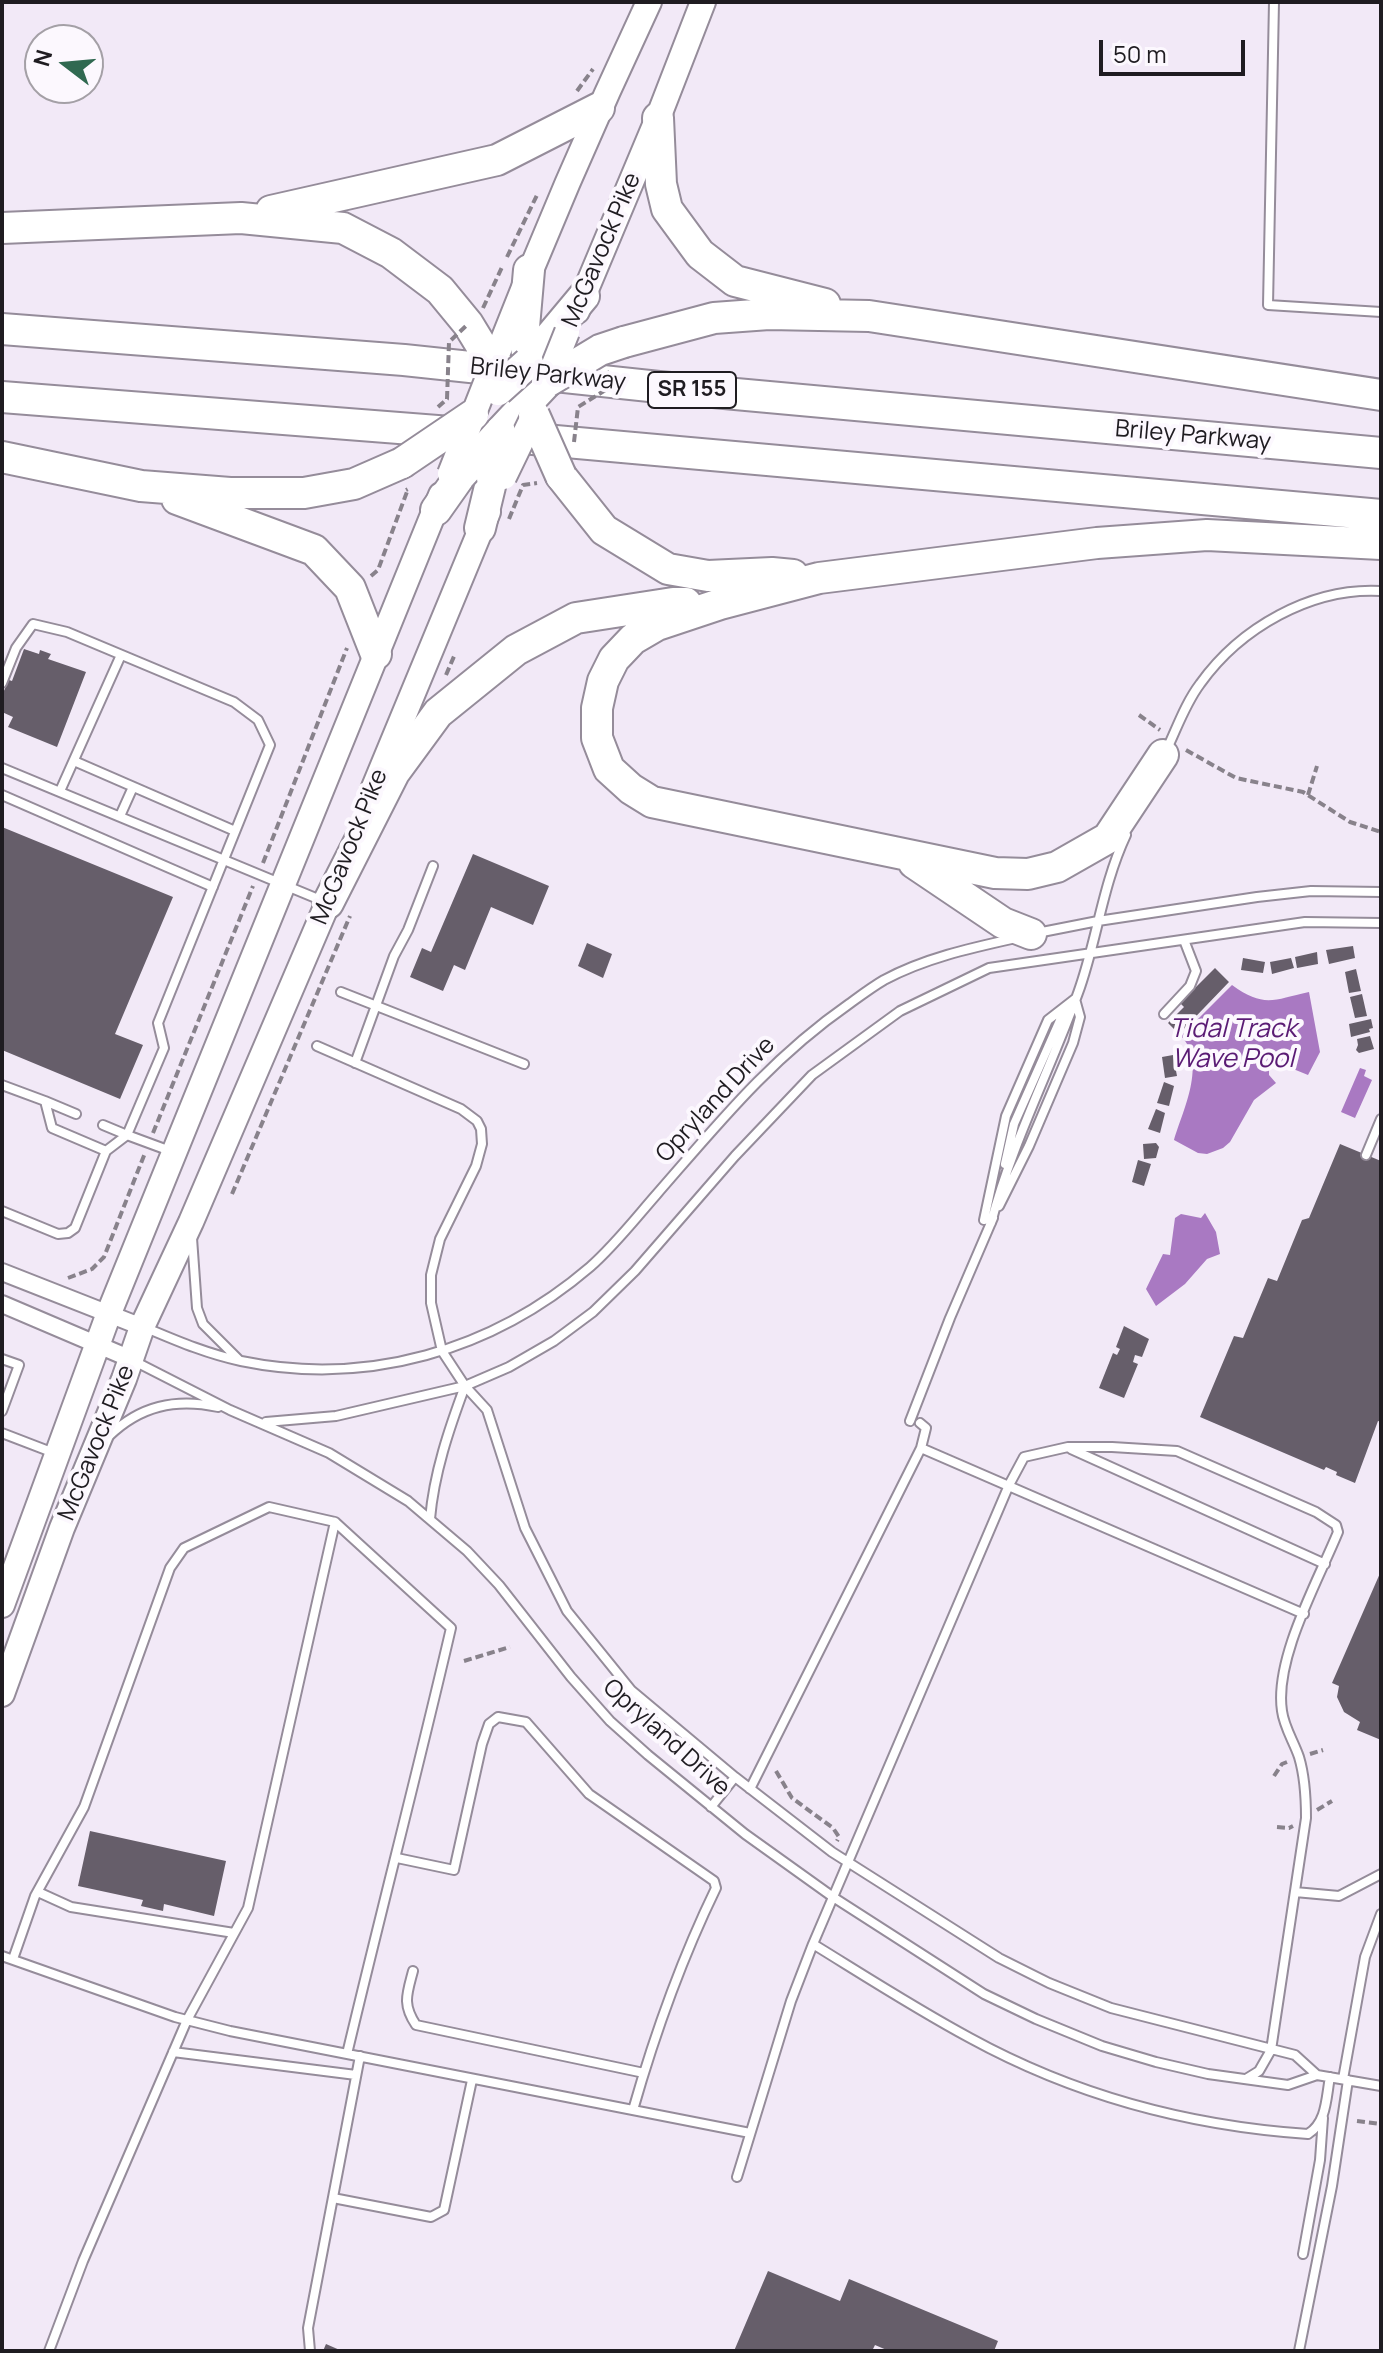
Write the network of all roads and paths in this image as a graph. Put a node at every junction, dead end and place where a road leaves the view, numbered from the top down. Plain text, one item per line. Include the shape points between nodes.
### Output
1 (649, 2) edge
2 (703, 2) edge
3 (1274, 2) edge
4 (599, 108) junction
5 (658, 118) junction
6 (241, 218) junction
7 (2, 228) edge
8 (529, 270) joint
9 (584, 296) joint
10 (1381, 312) edge
11 (869, 316) junction
12 (468, 324) junction
13 (516, 326) junction
14 (2, 329) edge
15 (612, 346) junction
16 (495, 377) junction
17 (535, 390) junction
18 (1381, 395) edge
19 (2, 397) edge
20 (436, 409) dead end
21 (473, 415) junction
22 (500, 432) junction
23 (1381, 453) edge
24 (2, 457) edge
25 (402, 463) junction
26 (559, 471) junction
27 (455, 475) junction
28 (498, 478) junction
29 (141, 486) junction
30 (436, 510) joint
31 (1381, 515) edge
32 (480, 528) joint
33 (1381, 544) edge
34 (819, 578) junction
35 (350, 588) junction
36 (1381, 591) edge
37 (720, 604) junction
38 (351, 638) dead end
39 (376, 654) junction
40 (121, 655) junction
41 (2, 683) edge
42 (1139, 715) dead end
43 (1167, 747) junction
44 (74, 761) junction
45 (1317, 766) dead end
46 (2, 768) edge
47 (133, 787) junction
48 (60, 791) junction
49 (2, 795) edge
50 (1308, 795) junction
51 (120, 816) junction
52 (1135, 817) dead end
53 (1129, 829) dead end
54 (235, 831) junction
55 (1381, 832) edge
56 (896, 852) junction
57 (224, 859) junction
58 (433, 866) dead end
59 (258, 874) junction
60 (283, 885) junction
61 (213, 887) junction
62 (1381, 892) edge
63 (328, 903) junction
64 (1098, 921) junction
65 (1381, 923) edge
66 (1031, 934) junction
67 (1184, 940) junction
68 (1090, 955) junction
69 (341, 992) dead end
70 (1075, 999) junction
71 (1066, 1006) junction
72 (376, 1007) junction
73 (1164, 1014) dead end
74 (317, 1046) dead end
75 (355, 1063) junction
76 (524, 1064) dead end
77 (2, 1085) edge
78 (45, 1101) junction
79 (76, 1114) dead end
80 (1381, 1119) edge
81 (103, 1125) dead end
82 (127, 1135) junction
83 (149, 1143) junction
84 (106, 1151) junction
85 (174, 1153) junction
86 (1366, 1155) dead end
87 (1000, 1188) junction
88 (2, 1211) edge
89 (987, 1221) junction
90 (191, 1222) junction
91 (2, 1272) edge
92 (58, 1277) dead end
93 (2, 1304) edge
94 (109, 1313) junction
95 (142, 1327) junction
96 (97, 1343) junction
97 (442, 1351) junction
98 (2, 1359) edge
99 (131, 1359) junction
100 (239, 1361) junction
101 (465, 1386) junction
102 (230, 1410) junction
103 (2, 1411) edge
104 (261, 1422) junction
105 (2, 1433) edge
106 (1068, 1447) junction
107 (921, 1448) junction
108 (95, 1451) junction
109 (57, 1454) junction
110 (1009, 1485) junction
111 (430, 1519) junction
112 (335, 1522) junction
113 (1325, 1564) junction
114 (7, 1574) edge
115 (2, 1605) edge
116 (1304, 1614) junction
117 (510, 1647) dead end
118 (464, 1661) dead end
119 (2, 1694) edge
120 (735, 1777) junction
121 (750, 1789) junction
122 (711, 1807) junction
123 (397, 1858) junction
124 (848, 1863) junction
125 (1381, 1874) edge
126 (38, 1892) junction
127 (1295, 1892) junction
128 (833, 1897) junction
129 (1381, 1914) edge
130 (234, 1933) junction
131 (813, 1944) junction
132 (2, 1956) edge
133 (13, 1959) junction
134 (413, 1971) dead end
135 (187, 2020) junction
136 (1271, 2050) junction
137 (173, 2052) junction
138 (347, 2054) junction
139 (360, 2056) junction
140 (644, 2073) junction
141 (356, 2075) junction
142 (1317, 2075) junction
143 (1330, 2077) junction
144 (1246, 2079) junction
145 (472, 2080) junction
146 (1346, 2080) junction
147 (1381, 2086) edge
148 (633, 2110) junction
149 (1323, 2117) junction
150 (1357, 2121) dead end
151 (1381, 2124) edge
152 (750, 2133) junction
153 (737, 2177) dead end
154 (333, 2198) junction
155 (1303, 2254) dead end
156 (49, 2351) edge
157 (310, 2351) edge
158 (1299, 2351) edge

1 - 4 street
2 - 5 street, McGavock Pike
3 - 10 lane via 1268,305
4 - 6 highway via 497,160
4 - 8 street
5 - 9 street, McGavock Pike
5 - 11 highway via 667,209 700,254 735,281
6 - 7 highway
6 - 12 highway via 343,228 391,253 440,290
8 - 13 highway
9 - 17 highway
11 - 15 highway via 714,318
11 - 18 highway
12 - 16 highway
12 - 20 path, bridge via 449,342 447,399
13 - 16 street
13 - 17 highway
14 - 23 highway, Briley Parkway / SR 155 via 404,360
15 - 17 highway, bridge
15 - 26 path, bridge via 612,386 578,407 572,456
16 - 17 highway, bridge
16 - 21 highway, bridge
16 - 22 highway
17 - 22 highway
17 - 26 highway, bridge
17 - 28 street, bridge
19 - 31 highway
21 - 25 highway, bridge
21 - 27 street, bridge
22 - 27 highway, bridge
22 - 28 highway, bridge
24 - 29 highway
25 - 29 highway via 354,484 304,493
25 - 35 path via 402,490 408,489 378,570
26 - 34 highway via 604,530 668,569 708,576 772,573
27 - 30 highway
28 - 32 highway
29 - 35 highway via 314,550
30 - 39 street, McGavock Pike
32 - 63 street, McGavock Pike
33 - 34 highway via 1207,535 1097,543
34 - 37 highway
35 - 39 highway
36 - 43 lane via 1327,596 1246,636 1199,685
37 - 56 highway via 657,625 614,659 597,708 597,738 609,769 652,802
37 - 63 highway via 673,603 576,618 516,650 438,713 417,738
38 - 59 path
39 - 60 street, McGavock Pike
40 - 41 lane via 33,624
40 - 44 lane
40 - 54 lane via 234,702 258,720 270,745
42 - 43 path
43 - 50 path via 1236,778
43 - 52 lane
43 - 56 highway via 1108,838 1057,867 1028,874 995,873
44 - 47 lane
44 - 48 lane
45 - 50 path
46 - 48 lane
47 - 51 lane
47 - 54 lane
48 - 51 lane
49 - 61 lane
50 - 55 path via 1350,822
51 - 57 lane
53 - 64 lane via 1112,865
54 - 57 lane
56 - 66 highway via 1003,923
57 - 59 lane
57 - 61 lane
58 - 72 lane
59 - 60 lane
59 - 83 path
60 - 63 lane
60 - 85 street, McGavock Pike
61 - 82 lane via 158,1023 164,1048
62 - 64 lane, Opryland Drive via 1311,891
63 - 90 street, McGavock Pike
64 - 66 lane, Opryland Drive
64 - 68 lane
65 - 67 lane, Opryland Drive via 1305,922
66 - 97 lane, Opryland Drive via 955,951 883,980 828,1018 773,1063 592,1265 517,1319
67 - 68 lane, Opryland Drive
67 - 73 lane via 1196,971 1190,986
68 - 70 lane
68 - 101 lane, Opryland Drive via 989,968 900,1011 812,1075 593,1312 554,1341
69 - 72 lane
70 - 71 lane
70 - 87 lane
70 - 89 lane via 1080,1017 1073,1043 1029,1146
71 - 87 lane via 1014,1124
71 - 89 lane via 1048,1020 1006,1116
72 - 75 lane
72 - 76 lane
74 - 75 lane, Opryland Drive
75 - 97 lane, Opryland Drive via 450,1104 477,1121 482,1136 480,1154 440,1239 431,1275 431,1303
77 - 78 lane
78 - 79 lane
78 - 84 lane via 52,1128
80 - 86 lane
81 - 82 lane
82 - 83 lane
82 - 84 lane
83 - 85 lane
83 - 92 path via 104,1257 85,1273
84 - 88 lane via 75,1228 68,1233 58,1234
85 - 94 street, McGavock Pike
87 - 89 lane
89 - 107 lane via 915,1422 926,1428
90 - 95 street, McGavock Pike
90 - 100 lane via 197,1308 203,1324
91 - 94 street
93 - 96 street
94 - 95 street
94 - 96 street, McGavock Pike
95 - 99 street, McGavock Pike
95 - 100 lane, Opryland Drive
96 - 99 street
96 - 109 street, McGavock Pike
97 - 100 lane, Opryland Drive via 394,1365 321,1371
97 - 101 lane, Opryland Drive
98 - 103 lane via 19,1365
99 - 102 lane, Opryland Drive
99 - 108 street, McGavock Pike
101 - 104 lane, Opryland Drive via 336,1416
101 - 111 lane via 432,1493
101 - 120 lane, Opryland Drive via 487,1410 525,1528 567,1611 631,1690
102 - 104 lane, Opryland Drive
102 - 108 lane via 202,1404 151,1408 135,1414
104 - 111 lane, Opryland Drive via 329,1453
105 - 109 lane
106 - 110 lane via 1024,1457
106 - 113 lane
106 - 113 lane via 1177,1451 1316,1512 1331,1520 1338,1532
107 - 110 lane
107 - 121 lane
108 - 119 street, McGavock Pike
109 - 114 street, McGavock Pike
110 - 116 lane
110 - 124 lane
111 - 122 lane, Opryland Drive via 499,1585 610,1721
112 - 123 lane via 451,1628
112 - 126 lane via 269,1507 184,1548 170,1568 84,1807
112 - 130 lane via 248,1908
113 - 116 lane
114 - 115 street, McGavock Pike
116 - 127 lane via 1282,1675 1281,1700 1306,1794
117 - 118 path
120 - 121 lane, Opryland Drive
120 - 122 lane
121 - 124 lane, Opryland Drive
122 - 128 lane, Opryland Drive
123 - 138 lane
123 - 140 lane via 454,1870 482,1744 489,1724 498,1717 526,1722 589,1794 714,1881 716,1888 674,1980
124 - 128 lane
124 - 136 lane, Opryland Drive via 999,1958 1049,1983 1111,2008
125 - 127 lane via 1339,1896
126 - 130 lane via 71,1907
126 - 133 lane
127 - 136 lane
128 - 131 lane
128 - 144 lane, Opryland Drive via 984,1994 1036,2019 1156,2062
129 - 146 lane via 1365,1957
130 - 135 lane
131 - 149 lane via 970,2039 1094,2092 1185,2117 1285,2132 1308,2134
131 - 152 lane
132 - 133 lane
133 - 135 lane
134 - 140 lane via 406,1997 407,2012 416,2025
135 - 137 lane
135 - 138 lane
136 - 142 lane, Opryland Drive via 1295,2055
136 - 144 lane via 1259,2071
137 - 141 lane
137 - 156 lane
138 - 139 lane
139 - 141 lane
139 - 145 lane
140 - 148 lane
141 - 154 lane
142 - 143 lane, Opryland Drive
142 - 144 lane, Opryland Drive via 1288,2085
143 - 146 lane, Opryland Drive
143 - 149 lane
145 - 148 lane
145 - 154 lane via 444,2210 431,2217
146 - 147 lane, Opryland Drive
146 - 158 lane
148 - 152 lane
149 - 155 lane
150 - 151 path
152 - 153 lane
154 - 157 lane via 308,2328

